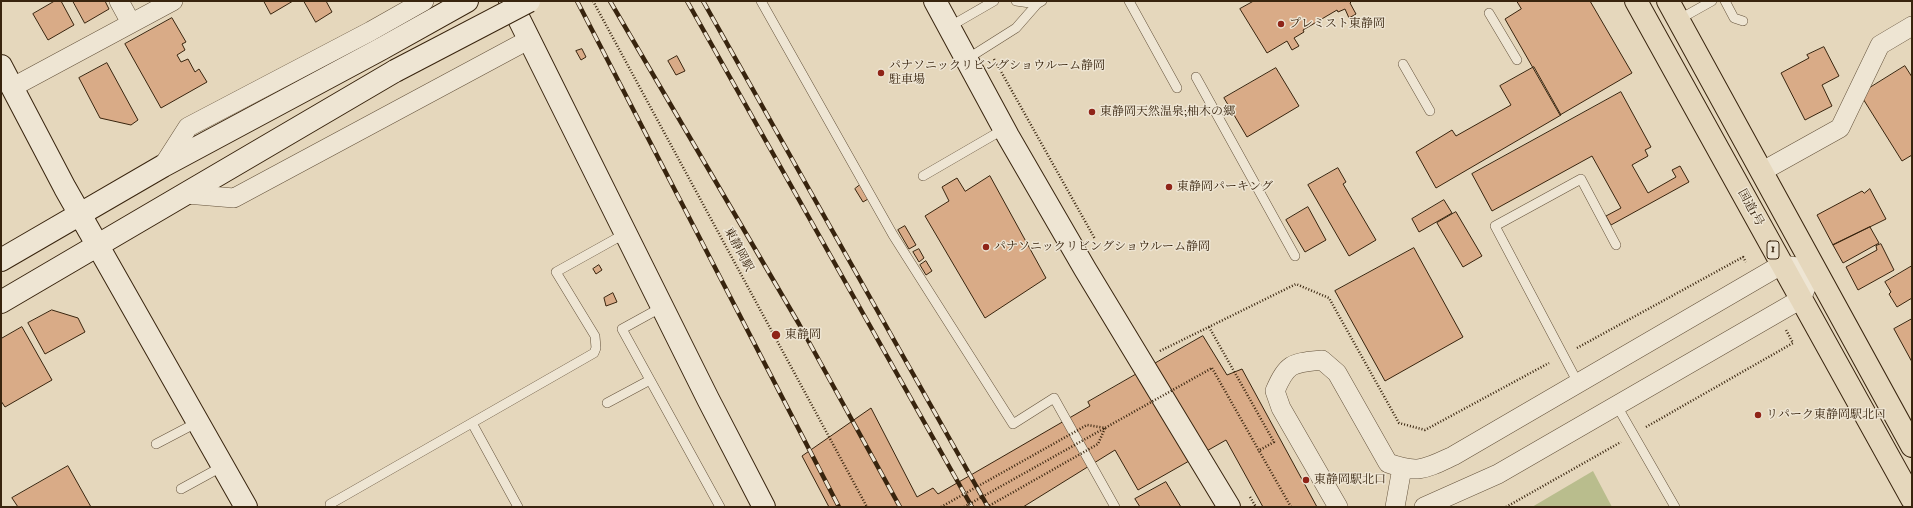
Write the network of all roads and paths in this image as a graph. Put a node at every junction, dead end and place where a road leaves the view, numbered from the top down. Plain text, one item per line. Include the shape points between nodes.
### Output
1 (119, 1) edge
2 (173, 1) edge
3 (424, 1) edge
4 (467, 1) edge
5 (510, 1) edge
6 (529, 1) edge
7 (593, 1) edge
8 (761, 1) edge
9 (935, 1) edge
10 (994, 1) edge
11 (1016, 1) edge
12 (1129, 1) edge
13 (1636, 1) edge
14 (1668, 1) edge
15 (1712, 1) edge
16 (1725, 1) edge
17 (1040, 2) edge
18 (1489, 13) dead end
19 (1678, 20) junction
20 (1743, 21) dead end
21 (131, 23) junction
22 (1912, 26) edge
23 (948, 28) junction
24 (530, 39) junction
25 (987, 46) junction
26 (965, 59) junction
27 (1517, 60) dead end
28 (1403, 64) dead end
29 (1, 66) edge
30 (1196, 77) dead end
31 (13, 87) junction
32 (1177, 88) dead end
33 (1430, 111) dead end
34 (1004, 129) junction
35 (163, 166) junction
36 (1761, 172) junction
37 (923, 176) dead end
38 (186, 194) junction
39 (81, 214) junction
40 (626, 233) junction
41 (1098, 244) dead end
42 (99, 245) junction
43 (1616, 245) dead end
44 (1295, 256) dead end
45 (1, 260) edge
46 (1781, 265) junction
47 (1814, 269) junction
48 (1756, 280) junction
49 (1801, 299) junction
50 (1, 302) edge
51 (662, 307) junction
52 (1776, 313) junction
53 (1208, 327) junction
54 (1155, 346) dead end
55 (1570, 351) dead end
56 (1550, 362) dead end
57 (1176, 379) dead end
58 (650, 380) junction
59 (1578, 383) junction
60 (1184, 393) dead end
61 (608, 403) dead end
62 (1617, 406) junction
63 (198, 422) junction
64 (472, 423) junction
65 (1105, 428) junction
66 (1643, 429) dead end
67 (1623, 441) dead end
68 (156, 444) dead end
69 (1912, 446) edge
70 (1258, 451) junction
71 (223, 466) junction
72 (1402, 468) junction
73 (181, 489) dead end
74 (1248, 494) dead end
75 (1912, 499) edge
76 (246, 507) edge
77 (330, 507) edge
78 (518, 507) edge
79 (720, 507) edge
80 (764, 507) edge
81 (867, 507) edge
82 (941, 507) edge
83 (964, 507) edge
84 (987, 507) edge
85 (1115, 507) edge
86 (1229, 507) edge
87 (1256, 507) edge
88 (1291, 507) edge
89 (1338, 507) edge
90 (1395, 507) edge
91 (1424, 507) edge
92 (1506, 507) edge
93 (1675, 507) edge

1 - 21 street
2 - 21 street
3 - 35 street via 188,127
4 - 35 street
5 - 24 street
6 - 38 street, bridge via 395,71
7 - 81 path, 東静岡駅
8 - 85 lane via 893,235 1013,424 1054,398
9 - 23 street
10 - 23 lane
11 - 17 lane
12 - 32 lane
13 - 46 highway, 国道1号 / 1
14 - 19 highway, 1
15 - 19 lane
16 - 20 lane via 1734,18
17 - 25 lane via 1016,28
18 - 27 lane
19 - 36 highway, 1
21 - 31 street
22 - 36 street via 1880,45 1840,128
23 - 26 street
24 - 38 street via 234,198
24 - 40 street
25 - 26 lane
25 - 41 path
26 - 34 street
28 - 33 lane
29 - 31 street
30 - 44 lane
31 - 39 street
34 - 37 lane
34 - 86 street via 1085,269
35 - 39 street
36 - 47 highway, 1
38 - 42 street
39 - 42 street
39 - 45 street
40 - 51 street
40 - 64 lane via 556,272 594,336 594,353
42 - 50 street
42 - 63 street
43 - 59 lane via 1581,179 1495,226
46 - 47 street
46 - 48 street
46 - 49 highway, 国道1号 / 1
47 - 49 street
47 - 69 highway, 1
48 - 55 path via 1743,257
48 - 59 street
49 - 52 street
49 - 75 highway, 国道1号 / 1
51 - 58 lane via 622,328
51 - 80 street
52 - 62 street
52 - 66 path via 1793,343
53 - 54 path via 1159,352
53 - 56 path via 1296,284 1329,298 1399,423 1425,430
53 - 70 path via 1274,442
57 - 60 path
58 - 61 lane
58 - 79 lane
59 - 72 street via 1453,456 1417,470
62 - 91 street via 1498,474
62 - 93 lane
63 - 68 lane
63 - 71 street
64 - 77 lane via 339,498 330,504
64 - 78 lane
65 - 70 path, bridge via 1212,368
65 - 82 path, bridge via 1087,425
65 - 83 path, bridge
65 - 84 path, bridge via 1098,444
67 - 92 path
70 - 88 path
71 - 73 lane
71 - 76 street
72 - 89 street via 1388,463 1337,373 1322,360 1294,363 1281,376 1275,391 1281,408
72 - 90 street
74 - 87 path

